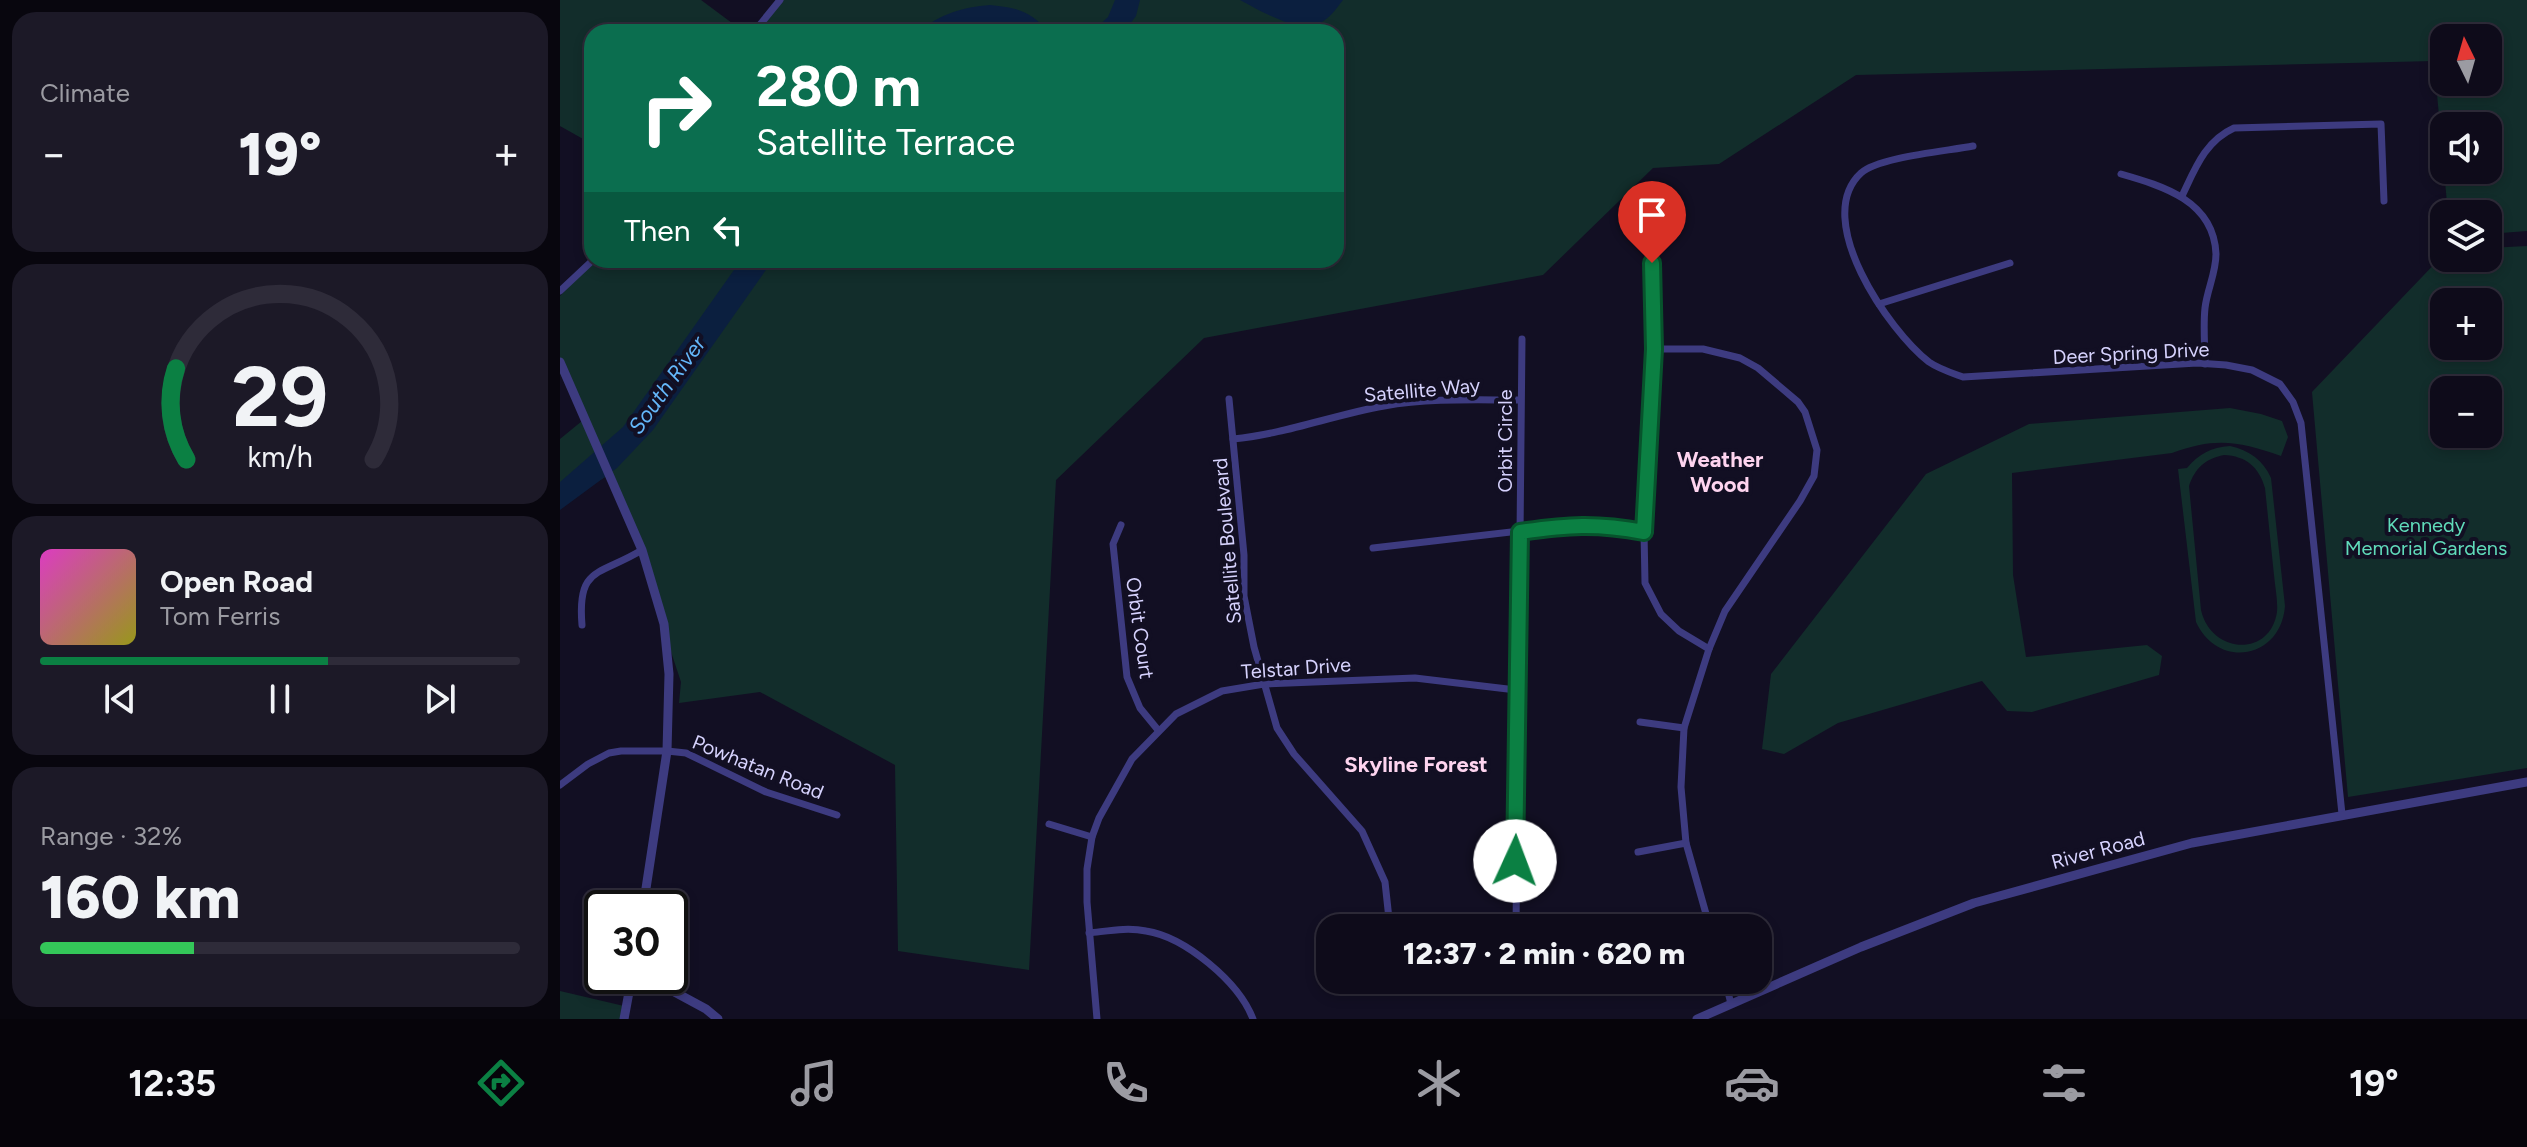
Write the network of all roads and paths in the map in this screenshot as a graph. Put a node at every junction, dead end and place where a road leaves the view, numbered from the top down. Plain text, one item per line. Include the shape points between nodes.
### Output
1 (780, 0) edge
2 (760, 24) edge
3 (1973, 146) dead end
4 (2121, 174) dead end
5 (2182, 196) junction
6 (2384, 201) dead end
7 (1652, 263) dead end
8 (2010, 263) dead end
9 (584, 268) edge
10 (560, 291) edge
11 (1879, 304) junction
12 (1522, 339) dead end
13 (1654, 349) junction
14 (560, 362) edge
15 (2205, 364) junction
16 (1229, 399) dead end
17 (1520, 400) junction
18 (1233, 439) junction
19 (1121, 525) dead end
20 (1520, 532) junction
21 (1644, 532) junction
22 (1373, 548) dead end
23 (642, 550) junction
24 (582, 625) dead end
25 (1709, 649) junction
26 (1264, 684) junction
27 (1516, 690) junction
28 (1640, 722) dead end
29 (1684, 728) junction
30 (1158, 730) junction
31 (667, 751) junction
32 (2527, 782) edge
33 (560, 785) edge
34 (2342, 814) junction
35 (837, 815) dead end
36 (1049, 824) dead end
37 (1092, 837) junction
38 (1686, 843) junction
39 (1638, 852) dead end
40 (646, 890) edge
41 (1388, 914) edge
42 (1516, 914) edge
43 (1706, 914) edge
44 (1089, 933) junction
45 (629, 994) edge
46 (678, 994) edge
47 (1728, 994) edge
48 (1731, 1004) junction
49 (624, 1019) edge
50 (718, 1019) edge
51 (1097, 1019) edge
52 (1253, 1019) edge
53 (1697, 1019) edge

1 - 2 street
3 - 11 street, Deer Spring Drive via 1874,164 1855,180 1845,210 1850,248
4 - 5 street
5 - 6 street via 2202,155 2234,128 2381,124
5 - 15 street via 2208,223 2216,253 2204,311
7 - 13 street
8 - 11 street
9 - 10 street
11 - 15 street, Deer Spring Drive via 1919,354 1963,377
12 - 17 street, Orbit Circle
13 - 21 street
13 - 25 street via 1703,349 1758,368 1798,402 1817,450 1814,476 1725,611
14 - 23 street
15 - 34 street, Deer Spring Drive via 2267,376 2280,384 2301,423
16 - 18 street, Satellite Boulevard
17 - 18 street, Satellite Way via 1389,405
17 - 20 street, Orbit Circle
18 - 26 street, Satellite Boulevard via 1244,596
19 - 30 street, Orbit Court via 1113,544 1127,677 1140,708
20 - 21 street via 1603,524
20 - 22 street
20 - 27 street, Orbit Circle
21 - 25 street via 1645,583 1651,598 1679,631
23 - 24 street via 596,574 583,587
23 - 31 street via 664,624
25 - 29 street
26 - 27 street, Telstar Drive via 1415,678
26 - 30 street, Telstar Drive via 1222,691 1176,714
26 - 41 street, Satellite Boulevard via 1285,741 1374,852
27 - 42 street, Orbit Circle
28 - 29 street
29 - 38 street via 1681,787
30 - 37 street, Telstar Drive via 1132,759
31 - 33 street, Powhatan Road via 609,753
31 - 35 street, Powhatan Road via 686,753 766,792
31 - 40 street
32 - 34 street, River Road
34 - 48 street, River Road via 2192,843 1974,903
36 - 37 street
37 - 44 street, Telstar Drive
38 - 39 street
38 - 43 street
44 - 51 street, Telstar Drive
44 - 52 street via 1145,931 1166,937 1220,974 1238,991
45 - 49 street
46 - 50 street
47 - 48 street
48 - 53 street, River Road

